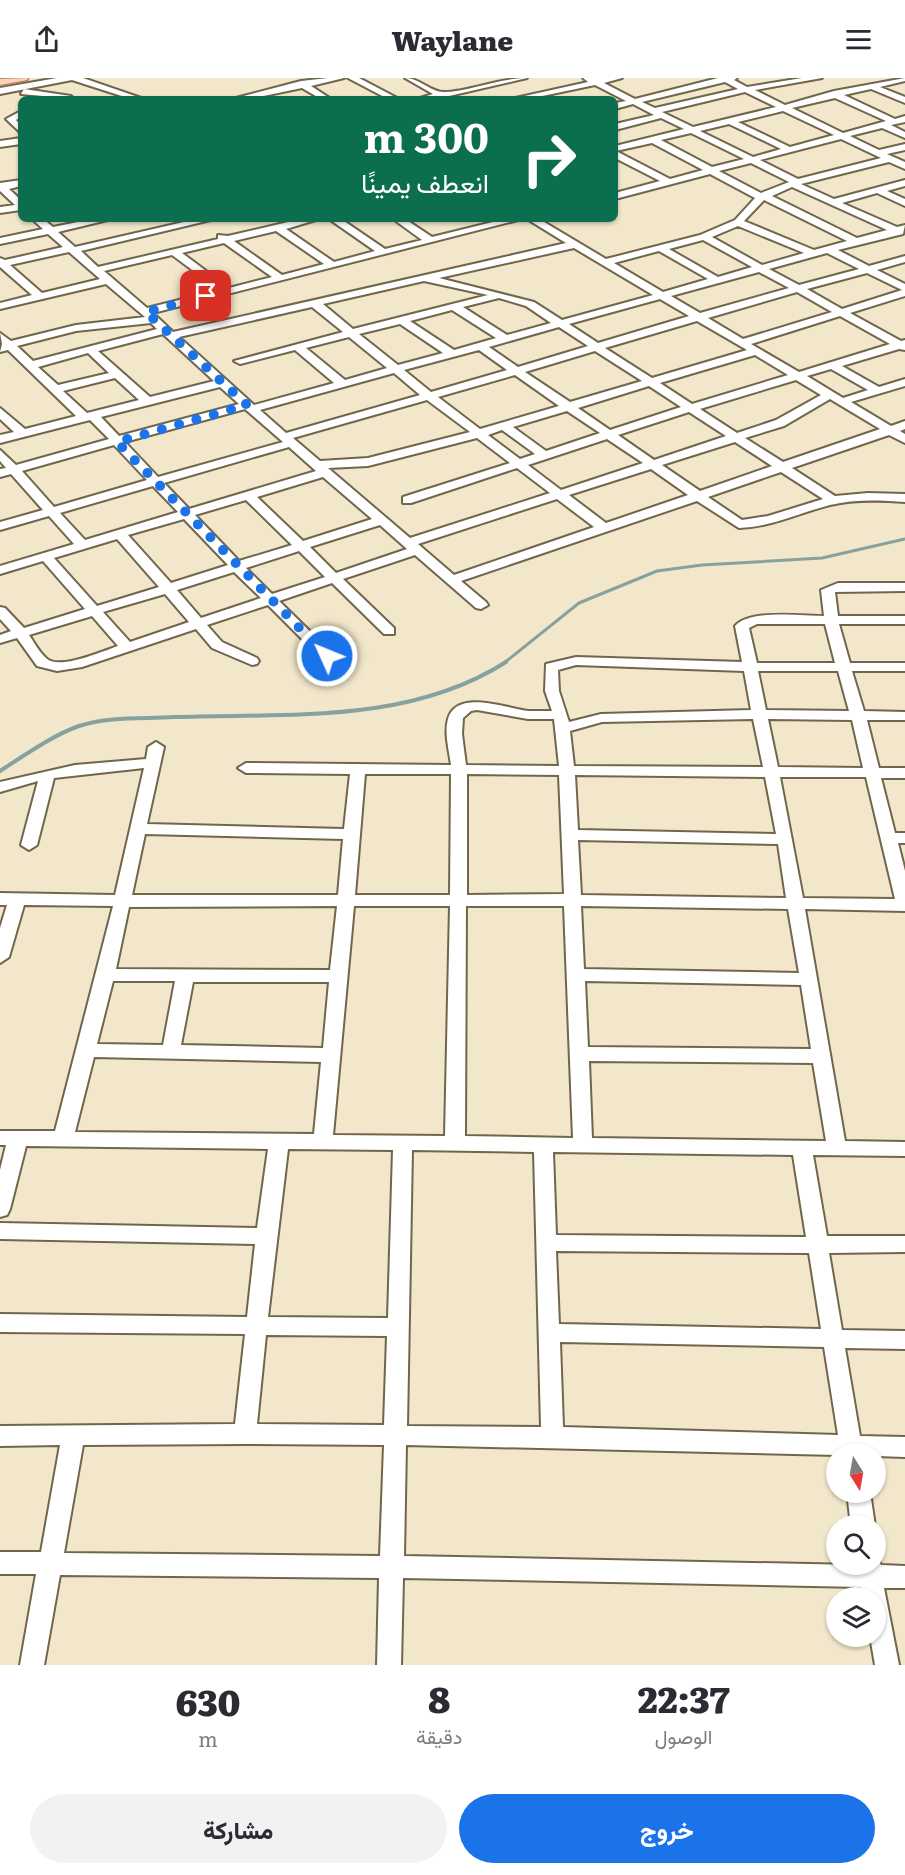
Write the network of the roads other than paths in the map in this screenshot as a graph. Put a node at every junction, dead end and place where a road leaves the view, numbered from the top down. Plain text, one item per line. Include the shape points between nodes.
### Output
1 (6, 78) edge
2 (23, 78) edge
3 (72, 78) edge
4 (340, 78) edge
5 (352, 78) edge
6 (409, 78) edge
7 (470, 78) edge
8 (523, 78) edge
9 (587, 78) edge
10 (618, 78) edge
11 (775, 78) edge
12 (818, 78) edge
13 (727, 79) edge
14 (899, 79) edge
15 (0, 81) edge
16 (505, 82) junction
17 (597, 82) junction
18 (785, 82) junction
19 (858, 82) dead end
20 (301, 84) junction
21 (486, 86) junction
22 (870, 86) junction
23 (747, 89) junction
24 (0, 91) edge
25 (834, 94) junction
26 (56, 96) edge
27 (130, 96) edge
28 (265, 96) edge
29 (322, 96) edge
30 (389, 96) edge
31 (443, 96) edge
32 (449, 96) edge
33 (534, 96) edge
34 (540, 96) edge
35 (905, 100) edge
36 (637, 102) junction
37 (618, 105) edge
38 (784, 107) junction
39 (654, 111) junction
40 (18, 115) edge
41 (664, 116) junction
42 (905, 119) edge
43 (728, 120) junction
44 (894, 122) junction
45 (883, 125) junction
46 (618, 126) edge
47 (18, 127) edge
48 (692, 129) junction
49 (760, 135) junction
50 (905, 135) edge
51 (843, 137) junction
52 (618, 140) edge
53 (654, 140) junction
54 (18, 141) edge
55 (0, 144) edge
56 (721, 144) junction
57 (629, 145) junction
58 (905, 147) edge
59 (618, 148) edge
60 (792, 151) junction
61 (877, 153) junction
62 (618, 156) edge
63 (889, 159) junction
64 (752, 161) junction
65 (905, 166) edge
66 (713, 170) junction
67 (671, 183) junction
68 (795, 183) junction
69 (905, 183) edge
70 (18, 184) edge
71 (0, 187) edge
72 (618, 190) edge
73 (878, 190) junction
74 (627, 194) junction
75 (618, 196) edge
76 (763, 196) junction
77 (834, 202) junction
78 (18, 203) edge
79 (905, 203) edge
80 (18, 207) edge
81 (0, 210) edge
82 (40, 222) edge
83 (93, 222) edge
84 (193, 222) edge
85 (204, 222) edge
86 (295, 222) edge
87 (338, 222) edge
88 (403, 222) edge
89 (469, 222) edge
90 (504, 222) edge
91 (537, 222) edge
92 (738, 222) junction
93 (278, 228) junction
94 (479, 228) junction
95 (50, 231) junction
96 (902, 231) edge
97 (704, 237) junction
98 (226, 240) junction
99 (431, 240) junction
100 (0, 241) edge
101 (857, 242) junction
102 (573, 245) junction
103 (660, 248) junction
104 (73, 249) junction
105 (830, 250) junction
106 (174, 252) junction
107 (383, 252) junction
108 (813, 253) junction
109 (905, 258) edge
110 (605, 262) junction
111 (1, 263) edge
112 (332, 265) junction
113 (759, 268) junction
114 (866, 269) junction
115 (98, 270) junction
116 (280, 278) junction
117 (427, 279) junction
118 (109, 280) junction
119 (716, 280) junction
120 (796, 288) junction
121 (905, 288) edge
122 (226, 291) junction
123 (905, 293) edge
124 (500, 295) junction
125 (39, 296) junction
126 (662, 296) junction
127 (313, 302) junction
128 (0, 306) edge
129 (453, 306) junction
130 (146, 312) junction
131 (839, 312) junction
132 (700, 318) junction
133 (154, 320) junction
134 (402, 320) junction
135 (562, 324) junction
136 (168, 333) junction
137 (351, 333) junction
138 (0, 336) edge
139 (507, 340) junction
140 (742, 343) junction
141 (903, 345) edge
142 (297, 346) junction
143 (5, 347) edge
144 (482, 347) junction
145 (598, 347) junction
146 (90, 350) junction
147 (756, 351) junction
148 (453, 355) junction
149 (240, 361) dead end
150 (31, 365) junction
151 (832, 365) junction
152 (397, 371) junction
153 (516, 371) junction
154 (117, 374) junction
155 (797, 376) junction
156 (651, 382) junction
157 (905, 382) edge
158 (221, 383) junction
159 (344, 385) junction
160 (56, 390) junction
161 (878, 391) junction
162 (829, 394) junction
163 (429, 396) junction
164 (146, 400) junction
165 (841, 402) junction
166 (249, 407) junction
167 (570, 408) junction
168 (690, 408) junction
169 (0, 412) edge
170 (88, 416) junction
171 (905, 425) edge
172 (504, 426) junction
173 (889, 429) junction
174 (22, 433) junction
175 (479, 434) junction
176 (610, 434) junction
177 (735, 437) junction
178 (0, 439) edge
179 (288, 440) junction
180 (905, 440) edge
181 (117, 442) junction
182 (0, 454) edge
183 (544, 455) junction
184 (518, 464) junction
185 (654, 464) junction
186 (781, 466) junction
187 (321, 469) junction
188 (14, 470) junction
189 (0, 473) edge
190 (157, 482) junction
191 (558, 494) junction
192 (248, 495) junction
193 (699, 495) junction
194 (905, 498) edge
195 (407, 500) dead end
196 (833, 500) junction
197 (52, 512) junction
198 (186, 514) junction
199 (382, 520) junction
200 (0, 526) edge
201 (604, 528) junction
202 (120, 534) junction
203 (82, 545) junction
204 (302, 546) junction
205 (412, 547) junction
206 (45, 556) junction
207 (237, 567) junction
208 (0, 570) edge
209 (334, 577) junction
210 (452, 580) junction
211 (905, 587) edge
212 (167, 589) junction
213 (268, 598) junction
214 (482, 605) dead end
215 (95, 610) junction
216 (0, 611) edge
217 (905, 620) edge
218 (833, 621) junction
219 (198, 623) junction
220 (389, 631) dead end
221 (20, 632) junction
222 (0, 639) edge
223 (128, 648) junction
224 (327, 656) dead end
225 (252, 661) dead end
226 (751, 667) junction
227 (843, 667) junction
228 (905, 667) edge
229 (762, 714) junction
230 (858, 715) junction
231 (905, 716) edge
232 (562, 722) junction
233 (246, 768) dead end
234 (358, 770) junction
235 (459, 770) junction
236 (567, 771) junction
237 (772, 772) junction
238 (872, 772) junction
239 (905, 773) edge
240 (47, 775) junction
241 (0, 787) edge
242 (138, 829) junction
243 (351, 834) junction
244 (570, 835) junction
245 (784, 838) junction
246 (887, 838) junction
247 (905, 838) edge
248 (29, 845) dead end
249 (9, 900) edge
250 (572, 900) junction
251 (344, 901) junction
252 (459, 901) junction
253 (122, 902) junction
254 (795, 904) junction
255 (905, 905) edge
256 (0, 957) edge
257 (106, 975) junction
258 (185, 975) junction
259 (574, 975) junction
260 (336, 976) junction
261 (808, 979) junction
262 (86, 1050) junction
263 (171, 1051) junction
264 (579, 1054) junction
265 (329, 1055) junction
266 (822, 1056) junction
267 (9, 1138) edge
268 (63, 1139) junction
269 (279, 1142) junction
270 (322, 1143) junction
271 (403, 1143) junction
272 (455, 1143) junction
273 (543, 1144) junction
274 (583, 1144) junction
275 (802, 1148) junction
276 (837, 1148) junction
277 (905, 1149) edge
278 (0, 1209) edge
279 (0, 1231) edge
280 (266, 1236) junction
281 (548, 1243) junction
282 (818, 1243) junction
283 (905, 1244) edge
284 (0, 1323) edge
285 (257, 1324) junction
286 (397, 1327) junction
287 (550, 1333) junction
288 (834, 1339) junction
289 (905, 1340) edge
290 (245, 1434) junction
291 (0, 1436) edge
292 (394, 1436) junction
293 (73, 1437) junction
294 (552, 1437) junction
295 (850, 1443) edge
296 (905, 1447) edge
297 (826, 1448) edge
298 (886, 1448) edge
299 (0, 1563) edge
300 (50, 1564) junction
301 (393, 1567) junction
302 (905, 1577) edge
303 (871, 1580) edge
304 (884, 1647) edge
305 (32, 1665) edge
306 (389, 1665) edge
307 (887, 1665) edge

1 - 15 main road
2 - 15 main road
3 - 24 street
3 - 27 street
4 - 20 street
5 - 30 street
6 - 31 street
7 - 21 street
8 - 16 street
9 - 17 street
10 - 17 street
11 - 18 street
12 - 18 street
13 - 23 street
13 - 36 street
14 - 22 street
16 - 21 street
16 - 33 street
17 - 34 street
17 - 36 street
18 - 23 street
19 - 22 street
20 - 28 street
20 - 29 street
21 - 32 street
22 - 25 street
22 - 35 street
23 - 38 street
23 - 39 street
24 - 26 street
25 - 38 street
25 - 44 street
36 - 37 street
36 - 39 street
38 - 43 street
38 - 51 street
39 - 41 street
40 - 47 street via 10,119
41 - 46 street
41 - 48 street
42 - 44 street
43 - 48 street
43 - 49 street
44 - 45 street
45 - 50 street
45 - 51 street
48 - 53 street
48 - 56 street
49 - 56 street
49 - 60 street
51 - 60 street
51 - 61 street
52 - 57 street
53 - 57 street
53 - 66 street
54 - 55 street
56 - 64 street
57 - 59 street
58 - 61 street
60 - 64 street
61 - 63 street
62 - 67 street
63 - 65 street
63 - 68 street
64 - 66 street
64 - 68 street
66 - 67 street
66 - 76 street
67 - 74 street
68 - 76 street
68 - 77 street
69 - 73 street
70 - 71 street
71 - 78 street
72 - 74 street
73 - 77 street
73 - 79 street
74 - 75 street
76 - 92 street
76 - 101 street
77 - 96 street
80 - 81 street
82 - 95 street
83 - 95 street
84 - 104 street
85 - 98 street
86 - 93 street
87 - 107 street
88 - 99 street
89 - 94 street
90 - 94 street
91 - 102 street
92 - 97 street
92 - 108 street
93 - 98 street
93 - 112 street
94 - 99 street
95 - 100 street
95 - 104 street
96 - 101 street
97 - 103 street
97 - 113 street
98 - 106 street
98 - 116 street
99 - 107 street
101 - 105 street
102 - 110 street
102 - 117 street
103 - 110 street
103 - 119 street
104 - 111 street
104 - 115 street
105 - 108 street
105 - 114 street
106 - 115 street
106 - 122 street
107 - 112 street
108 - 113 street
109 - 114 street
110 - 126 street
111 - 125 street
112 - 116 street
113 - 119 street
113 - 120 street
114 - 120 street
114 - 121 street
115 - 118 street
116 - 122 street
117 - 124 street
117 - 127 street
118 - 125 street
118 - 130 street
119 - 126 street
120 - 131 street
120 - 132 street
122 - 130 street
123 - 131 street
124 - 129 street
124 - 135 street via 530,304
125 - 128 street
126 - 132 street
126 - 135 street
127 - 136 street
127 - 137 street
129 - 134 street
129 - 139 street
130 - 133 street
131 - 140 street
131 - 141 street
132 - 140 street
132 - 145 street
133 - 136 street
133 - 143 street via 88,326
134 - 137 street
134 - 148 street
135 - 139 street
135 - 145 street
136 - 146 street
136 - 158 street
137 - 142 street
137 - 152 street
138 - 143 street
139 - 144 street
140 - 147 street
141 - 151 street
142 - 149 street
142 - 159 street
143 - 150 street
144 - 148 street
144 - 153 street
145 - 153 street
145 - 156 street
146 - 150 street
146 - 154 street
147 - 155 street
147 - 156 street
148 - 152 street
150 - 160 street
151 - 155 street
151 - 161 street
152 - 159 street
152 - 163 street
153 - 163 street
153 - 167 street
154 - 160 street
154 - 164 street
155 - 162 street
155 - 168 street
156 - 167 street
156 - 168 street
157 - 161 street
158 - 164 street
158 - 166 street
159 - 166 street
160 - 170 street
161 - 165 street
162 - 165 street
162 - 177 street via 780,423
163 - 175 street
163 - 179 street
164 - 170 street
165 - 173 street
166 - 179 street
166 - 181 street
167 - 172 street
167 - 176 street
168 - 176 street
168 - 177 street
169 - 174 street
170 - 174 street
170 - 181 street
171 - 173 street
172 - 175 street
172 - 183 street
173 - 180 street
173 - 186 street
174 - 178 street
175 - 184 street
175 - 187 street via 368,462
176 - 183 street
176 - 185 street
177 - 185 street
177 - 186 street
179 - 187 street
179 - 190 street
181 - 188 street
181 - 190 street
182 - 188 street
183 - 184 street
184 - 191 street
184 - 195 street
185 - 191 street
185 - 193 street
186 - 193 street
186 - 196 street
187 - 192 street
187 - 199 street
188 - 189 street
188 - 197 street
190 - 197 street
190 - 198 street
191 - 201 street
191 - 205 street
192 - 198 street
192 - 204 street
193 - 196 street via 745,525
193 - 201 street
194 - 196 street
197 - 200 street
197 - 203 street
198 - 202 street
198 - 207 street
199 - 204 street
199 - 205 street
201 - 210 street
202 - 203 street
202 - 212 street
203 - 206 street
204 - 207 street
204 - 209 street
205 - 209 street
205 - 210 street
206 - 208 street
206 - 215 street
207 - 212 street
207 - 213 street
209 - 213 street
209 - 220 street
210 - 214 street
211 - 218 street via 831,588 828,590
212 - 215 street
212 - 219 street
213 - 219 street
213 - 224 street
215 - 221 street
215 - 223 street
216 - 221 street
217 - 218 street
218 - 226 street via 746,622 742,626
218 - 227 street
219 - 223 street
219 - 225 street via 217,645
221 - 222 street
221 - 223 street via 48,666 82,663
226 - 227 street
226 - 229 street
226 - 232 street via 560,663 550,667 550,673
227 - 228 street
227 - 230 street
229 - 230 street
229 - 232 street
229 - 237 street
230 - 231 street
230 - 238 street
232 - 235 street via 467,707 456,717
232 - 236 street
233 - 234 street
234 - 235 street
234 - 243 street
235 - 236 street
235 - 252 street
236 - 237 street
236 - 244 street
237 - 238 street
237 - 245 street
238 - 239 street
238 - 246 street
240 - 241 street
240 - 242 street via 154,755
240 - 248 street
242 - 243 street
242 - 253 street
243 - 251 street
244 - 245 street
244 - 250 street
245 - 254 street
246 - 247 street
246 - 255 street
249 - 253 street
249 - 256 street
250 - 252 street
250 - 254 street
250 - 259 street
251 - 252 street
251 - 253 street
251 - 260 street
252 - 272 street
253 - 257 street
254 - 255 street
254 - 261 street
257 - 258 street
257 - 262 street
258 - 260 street
258 - 263 street
259 - 261 street
259 - 264 street
260 - 265 street
261 - 266 street
262 - 263 street
262 - 268 street
263 - 265 street
264 - 266 street
264 - 274 street
265 - 270 street
266 - 276 street
267 - 268 street
267 - 278 street
268 - 269 street
269 - 270 street
269 - 280 street
270 - 271 street
271 - 272 street
271 - 286 street
272 - 273 street
273 - 274 street
273 - 281 street
274 - 275 street
275 - 276 street
275 - 282 street
276 - 277 street
279 - 280 street
280 - 285 street
281 - 282 street
281 - 287 street
282 - 283 street
282 - 288 street
284 - 285 street
285 - 286 street
285 - 290 street
286 - 292 street
287 - 288 street
287 - 294 street
288 - 289 street
288 - 295 street
290 - 292 street
290 - 293 street
291 - 293 street
292 - 294 street
292 - 301 street
293 - 300 street
294 - 297 street
296 - 298 street
299 - 300 street
300 - 301 street
300 - 305 street
301 - 303 street
301 - 306 street
302 - 303 street
304 - 307 street

